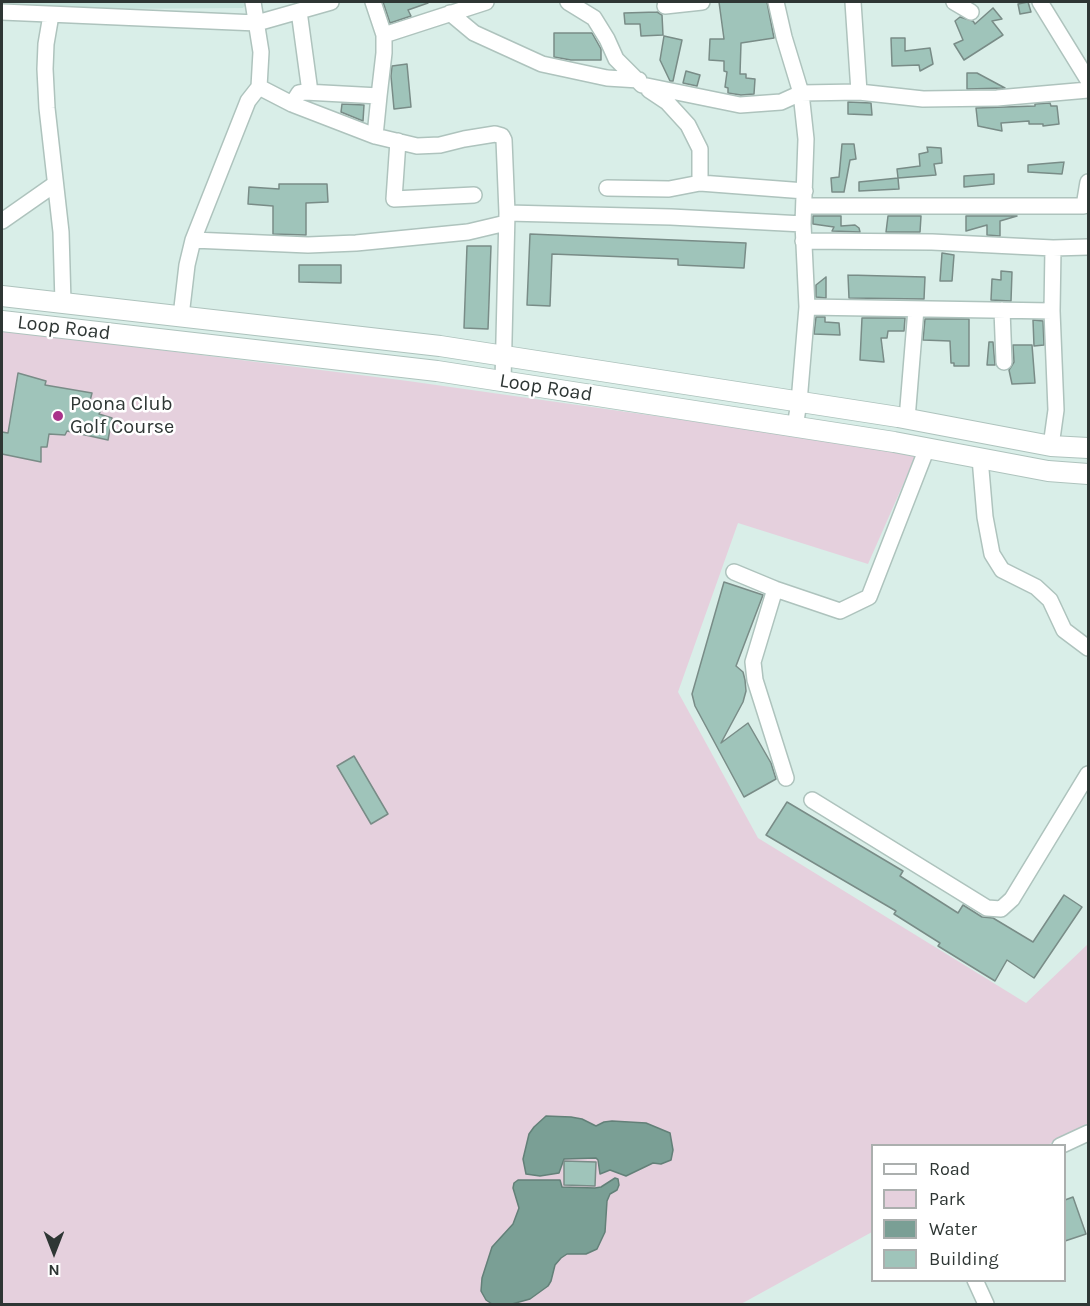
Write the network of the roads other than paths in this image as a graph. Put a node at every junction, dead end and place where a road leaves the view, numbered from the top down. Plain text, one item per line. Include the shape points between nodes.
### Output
1 (253, 2) edge
2 (331, 2) edge
3 (373, 2) edge
4 (486, 2) edge
5 (568, 2) edge
6 (702, 2) edge
7 (776, 2) edge
8 (854, 2) edge
9 (954, 2) edge
10 (1040, 2) edge
11 (665, 6) dead end
12 (298, 11) junction
13 (2, 12) edge
14 (971, 12) dead end
15 (450, 13) junction
16 (51, 15) junction
17 (257, 23) junction
18 (384, 35) junction
19 (1089, 80) edge
20 (640, 83) junction
21 (259, 87) junction
22 (1089, 90) edge
23 (310, 92) junction
24 (859, 92) junction
25 (801, 93) junction
26 (379, 96) junction
27 (292, 104) junction
28 (375, 136) junction
29 (398, 141) junction
30 (1089, 182) edge
31 (700, 183) junction
32 (56, 184) junction
33 (607, 188) dead end
34 (474, 195) dead end
35 (804, 198) junction
36 (506, 218) junction
37 (2, 221) edge
38 (802, 224) junction
39 (193, 240) junction
40 (803, 241) junction
41 (1089, 247) edge
42 (1053, 248) junction
43 (2, 296) edge
44 (63, 303) junction
45 (807, 307) junction
46 (916, 309) junction
47 (1002, 310) junction
48 (1052, 311) junction
49 (181, 316) junction
50 (2, 321) edge
51 (503, 356) junction
52 (1004, 362) dead end
53 (503, 381) junction
54 (800, 402) junction
55 (907, 419) junction
56 (795, 427) junction
57 (1051, 446) junction
58 (927, 448) junction
59 (1089, 448) edge
60 (980, 458) junction
61 (1089, 474) edge
62 (734, 572) dead end
63 (774, 590) junction
64 (1089, 648) edge
65 (1089, 774) edge
66 (786, 778) dead end
67 (812, 800) dead end
68 (1089, 1133) edge
69 (1064, 1144) edge
70 (975, 1282) edge
71 (986, 1305) edge

1 - 17 street
2 - 12 street
3 - 18 street
4 - 15 street
5 - 20 street via 594,18 616,59
6 - 11 street
7 - 25 street
8 - 24 street
9 - 14 street
10 - 19 street
12 - 17 street
12 - 23 street
13 - 16 street
15 - 18 street
15 - 20 street via 474,33 542,64
16 - 17 street
16 - 32 street via 45,69
17 - 21 street via 261,52
18 - 26 street
20 - 25 street via 740,105 781,102
20 - 31 street via 667,102 688,125 700,149
21 - 27 street
21 - 39 street via 248,101
22 - 24 street via 997,98 923,99
23 - 26 street
23 - 27 street via 299,93
24 - 25 street
25 - 35 street via 806,139
26 - 28 street
27 - 28 street
28 - 29 street
29 - 34 street via 394,199
29 - 36 street via 417,146 440,145 502,136
30 - 35 street via 1084,206
31 - 33 street via 669,189
31 - 35 street
32 - 37 street
32 - 44 street
35 - 38 street
36 - 38 street via 671,217
36 - 39 street via 468,232 356,243
36 - 51 street
38 - 40 street
39 - 49 street
40 - 42 street
40 - 45 street
41 - 42 street
42 - 48 street
43 - 44 main road, Loop Road
44 - 49 main road, Loop Road
45 - 46 street
45 - 54 street
46 - 47 street
46 - 55 street
47 - 48 street
47 - 52 street
48 - 57 street via 1056,410
49 - 51 main road, Loop Road
50 - 53 main road, Loop Road
51 - 53 street
51 - 54 main road, Loop Road
53 - 56 main road, Loop Road
54 - 55 main road, Loop Road
54 - 56 street
55 - 57 main road, Loop Road
56 - 58 main road, Loop Road
57 - 59 main road, Loop Road
58 - 60 main road, Loop Road
58 - 63 street via 869,597 840,611
60 - 61 main road, Loop Road
60 - 64 street via 992,554 1002,570 1036,587 1050,600 1064,630
62 - 63 street
63 - 66 street via 753,663
65 - 67 street via 1012,899 1001,909 987,908
68 - 69 street
70 - 71 street

